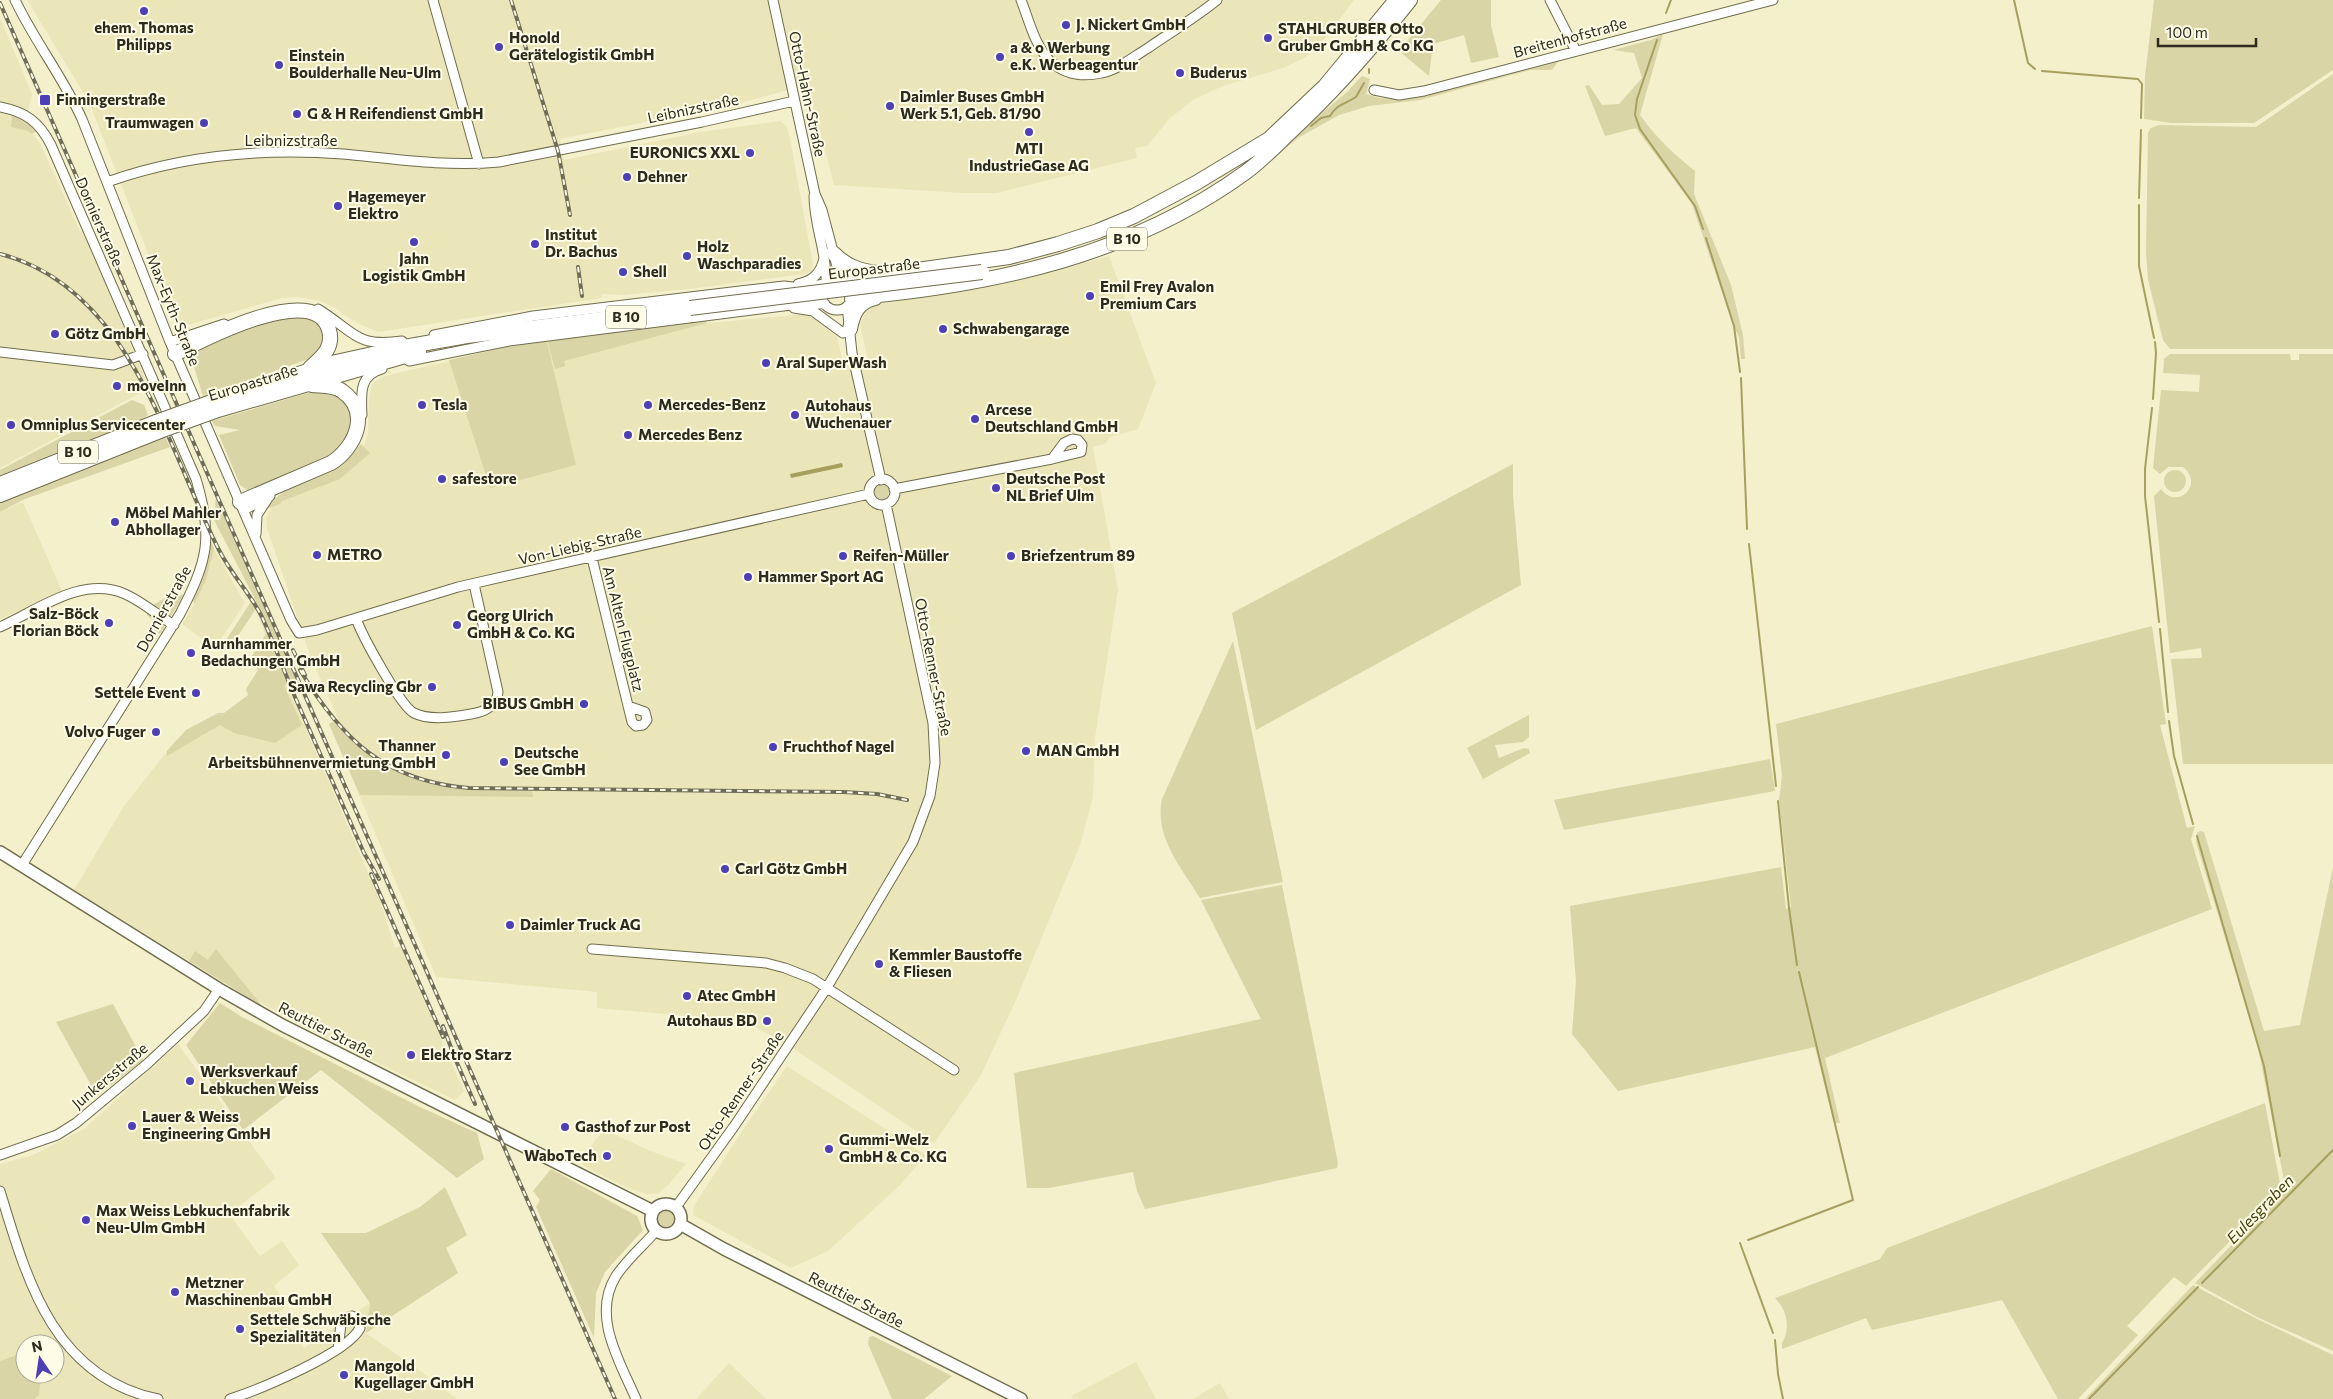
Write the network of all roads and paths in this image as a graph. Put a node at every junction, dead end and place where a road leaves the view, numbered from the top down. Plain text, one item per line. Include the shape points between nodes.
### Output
1 (15, 0) edge
2 (433, 0) edge
3 (773, 0) edge
4 (1021, 0) edge
5 (1217, 0) edge
6 (1396, 0) edge
7 (1410, 0) edge
8 (1550, 0) edge
9 (1772, 0) edge
10 (1576, 51) junction
11 (1374, 90) dead end
12 (794, 101) junction
13 (0, 107) edge
14 (1272, 143) junction
15 (479, 164) junction
16 (107, 182) junction
17 (829, 254) junction
18 (886, 275) junction
19 (845, 279) junction
20 (825, 283) junction
21 (784, 286) junction
22 (892, 294) junction
23 (850, 303) junction
24 (787, 306) junction
25 (829, 307) junction
26 (524, 330) junction
27 (847, 331) junction
28 (412, 340) junction
29 (172, 348) junction
30 (0, 352) edge
31 (142, 354) junction
32 (362, 355) junction
33 (415, 360) junction
34 (356, 369) junction
35 (305, 372) junction
36 (298, 385) junction
37 (216, 405) junction
38 (158, 427) junction
39 (1052, 459) dead end
40 (881, 480) junction
41 (0, 484) edge
42 (894, 489) junction
43 (869, 494) junction
44 (0, 495) edge
45 (269, 496) junction
46 (886, 504) junction
47 (242, 506) junction
48 (256, 539) junction
49 (592, 558) junction
50 (474, 584) junction
51 (356, 618) junction
52 (174, 625) junction
53 (0, 627) edge
54 (299, 633) joint
55 (628, 706) dead end
56 (0, 852) edge
57 (22, 864) junction
58 (592, 950) dead end
59 (219, 989) junction
60 (826, 989) junction
61 (954, 1070) dead end
62 (0, 1156) edge
63 (0, 1191) edge
64 (676, 1208) junction
65 (653, 1211) junction
66 (680, 1224) junction
67 (657, 1230) junction
68 (338, 1349) dead end
69 (158, 1399) edge
70 (230, 1399) edge
71 (636, 1399) edge
72 (1021, 1399) edge

1 - 16 street, Max-Eyth-Straße via 71,96
2 - 15 street
3 - 12 street, Otto-Hahn-Straße
4 - 5 street via 1051,62 1065,71 1086,75 1111,70
6 - 14 highway, B 10 via 1325,86
7 - 14 highway, B 10 via 1349,75
8 - 10 street
9 - 10 street, Breitenhofstraße
10 - 11 street, Breitenhofstraße via 1418,92 1399,95
12 - 15 street, Leibnizstraße via 538,156
12 - 17 street, Otto-Hahn-Straße via 814,194 822,210
13 - 31 street, Dornierstraße via 25,114 39,126 50,145
14 - 18 highway via 1134,216 1098,231 1009,257
14 - 22 highway, B 10 via 1248,171 1213,195 1100,250 1014,274
14 - 26 highway, Europastraße / B 10, bridge via 1213,185 1168,210 1113,234 1032,260 982,272
15 - 16 street, Leibnizstraße via 420,163 342,154 278,152 180,161
16 - 29 street, Max-Eyth-Straße
17 - 18 highway via 857,270
17 - 19 street, Otto-Hahn-Straße
17 - 20 street, Otto-Hahn-Straße
17 - 21 street via 811,281
18 - 19 highway
19 - 20 street via 835,278
19 - 23 street via 853,290
20 - 21 street, Europastraße / B 10 via 802,288
20 - 25 street via 821,294
21 - 28 street, Europastraße / B 10 via 533,316
22 - 23 highway, B 10 via 860,296
22 - 27 highway, B 10 via 868,299 853,313
23 - 25 street via 842,309
23 - 27 street
24 - 25 street, Europastraße via 816,303
24 - 27 street via 814,311
24 - 33 street, Europastraße via 509,341
25 - 27 street
26 - 32 highway, Europastraße / B 10 via 467,336
26 - 34 highway, Europastraße / B 10 via 429,349
27 - 40 street
28 - 29 street, Europastraße via 373,344 361,340 320,309 302,304 272,310
28 - 32 highway, B 10
29 - 35 highway via 273,314 301,309 317,314 325,321 331,336 328,351
29 - 47 street, Max-Eyth-Straße
30 - 31 street via 114,365
31 - 52 street, Dornierstraße via 196,480 206,522 206,545 200,575
32 - 35 highway, Europastraße / B 10
33 - 34 highway
33 - 45 street, Europastraße via 378,370 366,378 361,393 361,433 345,459
34 - 36 highway, Europastraße / B 10
35 - 37 highway, Europastraße / B 10
36 - 37 highway, Europastraße / B 10
36 - 47 highway via 333,387 349,398 358,416 354,440 342,456 331,463
37 - 38 highway, Europastraße / B 10, bridge
38 - 41 highway, Europastraße / B 10
38 - 44 highway, Europastraße / B 10
39 - 42 street
40 - 42 street via 889,482
40 - 43 street via 873,483
42 - 46 street via 893,498
43 - 46 street via 874,502
43 - 49 street, Von-Liebig-Straße
45 - 47 street
45 - 48 street via 257,515
46 - 60 street, Otto-Renner-Straße via 933,722 934,779 914,842
47 - 48 street, Max-Eyth-Straße
48 - 54 street, Max-Eyth-Straße
49 - 50 street, Von-Liebig-Straße
49 - 55 street, Am Alten Flugplatz
50 - 51 street, Von-Liebig-Straße
50 - 51 street via 498,692 492,706 474,714 442,717 409,710
51 - 54 street, Von-Liebig-Straße
52 - 53 street via 127,595 94,588 67,594
52 - 57 street, Dornierstraße
56 - 57 main road, Reuttier Straße
57 - 59 main road, Reuttier Straße
58 - 60 street via 766,963 813,979
59 - 62 street, Junkersstraße via 192,1023 76,1123 57,1135
59 - 65 main road, Reuttier Straße via 282,1026
60 - 61 street
60 - 64 street, Otto-Renner-Straße
63 - 69 street via 31,1285 46,1316 68,1348 119,1387
64 - 65 main road via 666,1204
64 - 66 main road via 681,1215
65 - 67 main road via 652,1223
66 - 67 main road via 672,1232 664,1234
66 - 72 main road, Reuttier Straße
67 - 71 street via 616,1278 606,1310 614,1347
68 - 70 street via 291,1375

